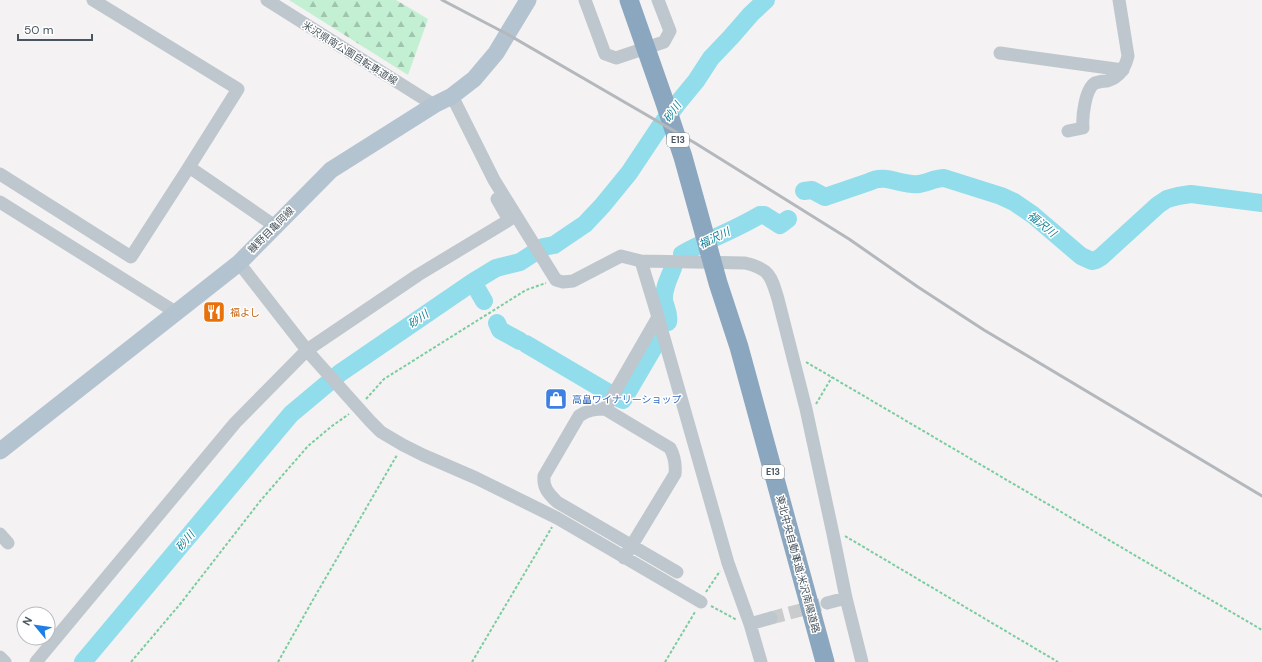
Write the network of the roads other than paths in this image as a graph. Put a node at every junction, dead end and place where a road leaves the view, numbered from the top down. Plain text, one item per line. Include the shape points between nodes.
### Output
1 (93, 0) edge
2 (266, 0) edge
3 (528, 0) edge
4 (585, 0) edge
5 (629, 0) edge
6 (658, 0) edge
7 (1119, 0) edge
8 (1000, 53) dead end
9 (1123, 70) junction
10 (452, 96) junction
11 (434, 105) junction
12 (1068, 131) dead end
13 (189, 167) junction
14 (0, 174) edge
15 (496, 196) dead end
16 (0, 202) edge
17 (275, 226) junction
18 (641, 261) junction
19 (239, 263) junction
20 (718, 283) junction
21 (176, 313) junction
22 (658, 317) junction
23 (308, 352) junction
24 (605, 409) junction
25 (0, 451) edge
26 (632, 545) junction
27 (624, 558) junction
28 (677, 572) dead end
29 (846, 598) junction
30 (701, 602) road end
31 (827, 603) tunnel mouth
32 (771, 618) tunnel mouth
33 (750, 624) junction
34 (0, 657) edge
35 (5, 662) edge
36 (36, 662) edge
37 (761, 662) edge
38 (818, 662) edge
39 (825, 662) edge
40 (862, 662) edge

1 - 13 street via 238,89
2 - 11 street, 米沢県南公園自転車道線
3 - 10 main road, 糠野目亀岡線 via 488,64
4 - 6 street via 605,54 616,58 664,42 670,32
5 - 20 highway, 東北中央自動車道;米沢南陽道路 / E13 via 683,157
7 - 9 street via 1128,56
8 - 9 street
9 - 12 street via 1116,77 1095,83 1090,88 1082,119 1083,128
10 - 11 main road, 糠野目亀岡線
10 - 18 street via 494,180 554,276 563,282 573,281 621,256
11 - 17 main road, 糠野目亀岡線 via 331,170
13 - 14 street via 131,257
13 - 17 street
15 - 23 street via 509,220 418,275
16 - 21 street
17 - 19 main road, 糠野目亀岡線
18 - 22 street
18 - 29 street via 745,263 764,269 770,277 806,409
19 - 21 main road, 糠野目亀岡線
19 - 23 street
20 - 38 highway, 東北中央自動車道;米沢南陽道路 / E13 via 732,350
20 - 39 highway, 東北中央自動車道;米沢南陽道路 / E13 via 739,347
21 - 25 main road, 糠野目亀岡線
22 - 24 street
22 - 33 street via 728,563
23 - 27 street via 381,432 403,445 557,518
23 - 36 street via 235,423
24 - 26 street via 670,448 676,464 675,474
24 - 26 street via 596,409 579,416 544,476 543,484 557,502
26 - 27 street
26 - 28 street
27 - 30 street
29 - 31 street
29 - 40 street
32 - 33 street
33 - 37 street
34 - 35 street

